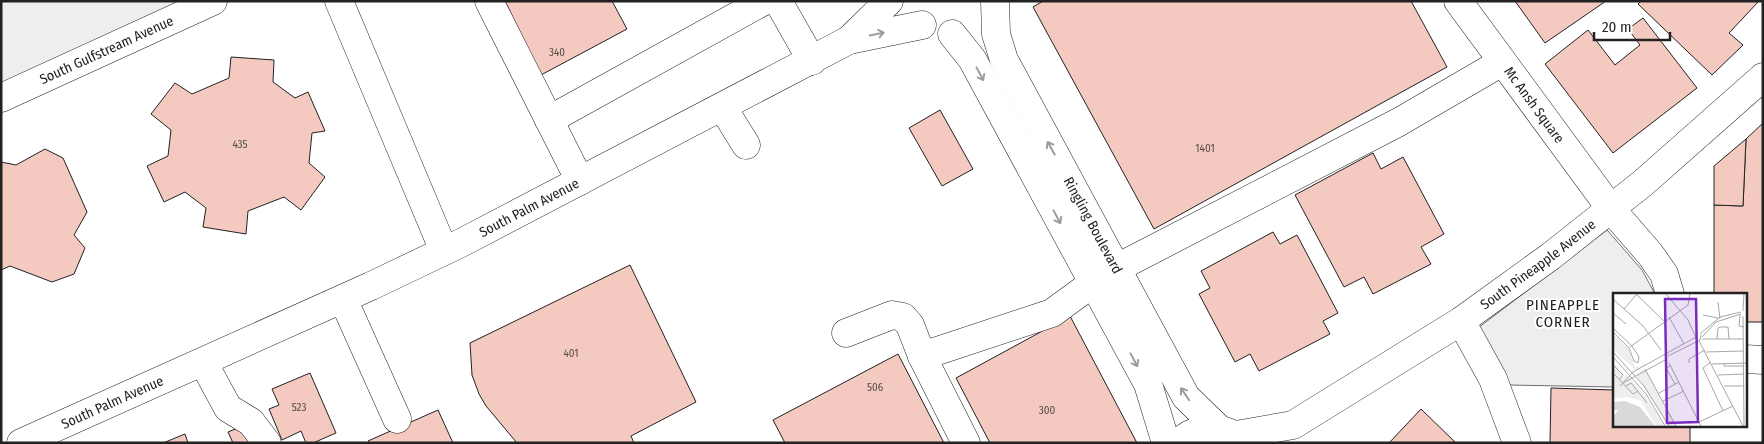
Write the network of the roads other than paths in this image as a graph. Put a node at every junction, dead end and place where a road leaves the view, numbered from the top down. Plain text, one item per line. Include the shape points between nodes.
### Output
1 (213, 1) edge
2 (339, 1) edge
3 (489, 1) edge
4 (764, 1) edge
5 (778, 1) edge
6 (890, 1) edge
7 (906, 1) edge
8 (1458, 1) edge
9 (995, 4) edge
10 (922, 26) junction
11 (952, 34) junction
12 (850, 40) junction
13 (812, 61) junction
14 (1502, 62) junction
15 (1763, 77) edge
16 (1, 98) edge
17 (723, 108) junction
18 (549, 120) junction
19 (746, 145) dead end
20 (580, 181) junction
21 (1611, 209) junction
22 (444, 251) junction
23 (1117, 268) junction
24 (1093, 284) junction
25 (1670, 293) edge
26 (343, 299) junction
27 (1461, 321) junction
28 (846, 333) dead end
29 (922, 356) junction
30 (1746, 359) edge
31 (1763, 360) edge
32 (203, 362) junction
33 (396, 420) dead end
34 (1287, 434) edge
35 (1233, 436) edge
36 (21, 443) edge
37 (267, 443) edge
38 (966, 443) edge
39 (1166, 443) edge
40 (1179, 443) edge
41 (1517, 443) edge

1 - 16 street, South Gulfstream Avenue
2 - 22 street
3 - 18 street
4 - 18 street
5 - 13 street
6 - 12 street, South Palm Avenue
7 - 10 street via 908,10
8 - 14 street, Mc Ansh Square
9 - 11 street, Ringling Boulevard via 983,24 968,34
23 -> 9 street, Ringling Boulevard via 1004,60 996,34
10 - 11 street, Ringling Boulevard
12 -> 10 street, South Palm Avenue
11 -> 24 street, Ringling Boulevard via 972,59
12 - 13 street, South Palm Avenue
13 - 17 street, South Palm Avenue
14 - 21 street, Mc Ansh Square
14 - 23 street via 1399,122
15 - 21 street, South Pineapple Avenue
17 - 19 street
17 - 20 street, South Palm Avenue
18 - 20 street
20 - 22 street, South Palm Avenue
21 - 25 street, Mc Ansh Square via 1658,264
21 - 27 street, South Pineapple Avenue
22 - 26 street, South Palm Avenue
35 -> 23 street, Ringling Boulevard via 1186,397
24 - 29 street via 1052,313
24 -> 39 street, Ringling Boulevard via 1148,384
26 - 32 street, South Palm Avenue
26 - 33 street
27 - 34 street, South Pineapple Avenue
27 - 41 street via 1493,379
28 - 29 street via 892,316 903,317 910,325
29 - 38 street
30 - 31 street
32 - 36 street, South Palm Avenue
32 - 37 street via 228,408 251,422
34 - 35 street, South Pineapple Avenue
35 - 40 street, South Pineapple Avenue via 1202,429 1186,435

